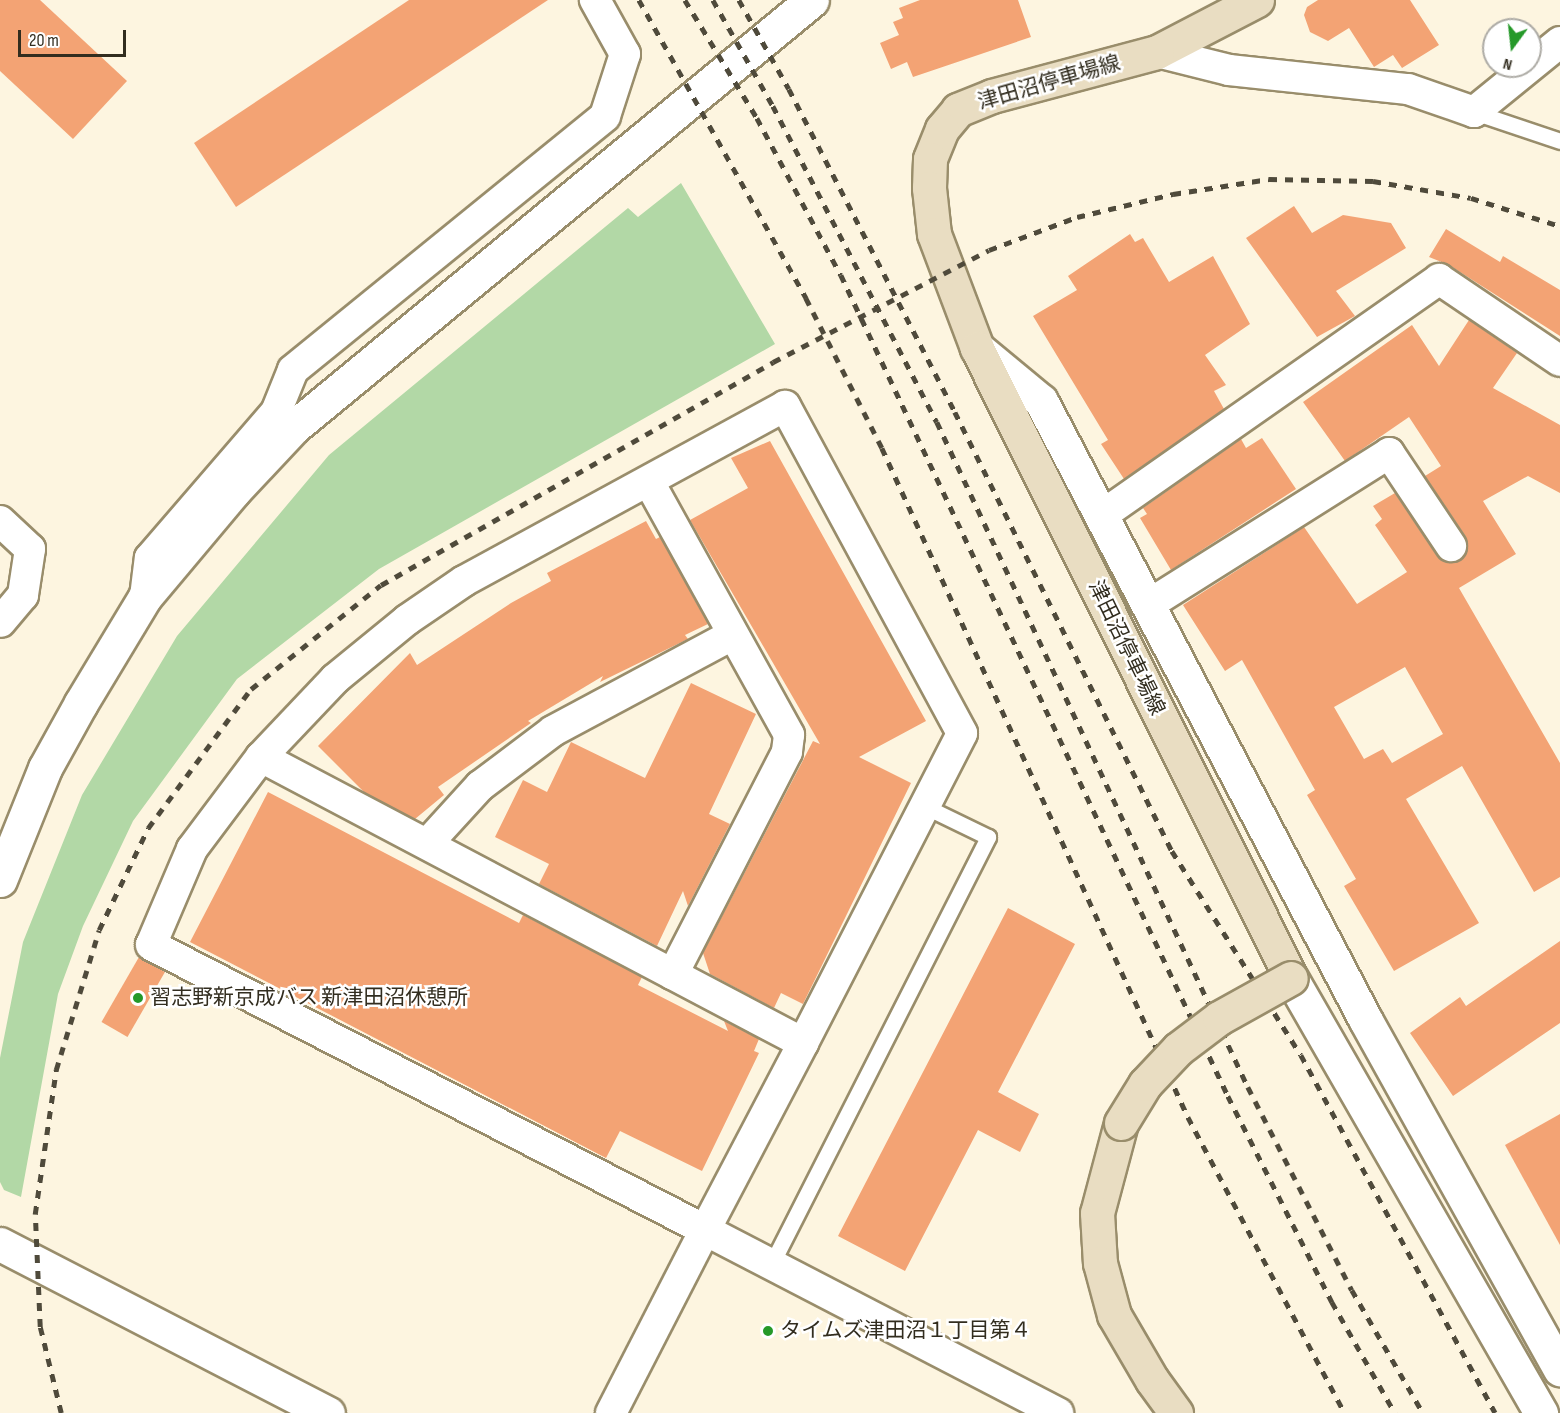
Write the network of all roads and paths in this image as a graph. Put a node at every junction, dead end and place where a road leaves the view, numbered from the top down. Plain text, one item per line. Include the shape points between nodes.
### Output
1 (595, 0) edge
2 (813, 0) edge
3 (1257, 0) edge
4 (1560, 42) edge
5 (1157, 52) junction
6 (1474, 112) junction
7 (1560, 141) edge
8 (977, 348) junction
9 (1560, 360) edge
10 (649, 482) junction
11 (1101, 516) junction
12 (0, 521) edge
13 (1450, 546) dead end
14 (145, 597) junction
15 (1148, 605) junction
16 (0, 622) edge
17 (732, 635) junction
18 (261, 757) junction
19 (924, 806) junction
20 (427, 844) junction
21 (0, 880) edge
22 (673, 974) junction
23 (1291, 978) junction
24 (804, 1042) junction
25 (705, 1230) junction
26 (0, 1244) edge
27 (771, 1265) junction
28 (1560, 1369) edge
29 (328, 1413) edge
30 (611, 1413) edge
31 (1058, 1413) edge
32 (1176, 1413) edge
33 (1541, 1413) edge

1 - 14 street via 625,54 605,116 293,370 276,412 150,558
2 - 14 street via 294,427
3 - 5 main road, 津田沼停車場線
4 - 6 street
5 - 6 street via 1229,70 1408,89
5 - 8 main road, 津田沼停車場線 via 992,96 958,110 942,129 930,159 934,234
6 - 7 lane
8 - 11 street via 1041,401
8 - 23 main road, 津田沼停車場線
9 - 11 street via 1439,279
10 - 17 street
10 - 18 street via 464,581 407,620 335,679
10 - 19 street via 784,406 962,733
11 - 15 street
12 - 16 street via 30,549 23,596
13 - 15 street via 1389,453
14 - 21 street via 45,768
15 - 28 street via 1365,1019
17 - 20 street via 553,731 480,786
17 - 22 street via 789,735 787,752
18 - 20 street
18 - 25 street via 192,849 151,945
19 - 24 street
19 - 27 lane via 988,837
20 - 22 street
22 - 24 street
23 - 32 main road, bridge via 1219,1018 1178,1049 1145,1084 1121,1123 1106,1167 1097,1213 1100,1253 1114,1315
23 - 33 street
24 - 25 street
25 - 27 street
25 - 30 street
26 - 29 street
27 - 31 street

